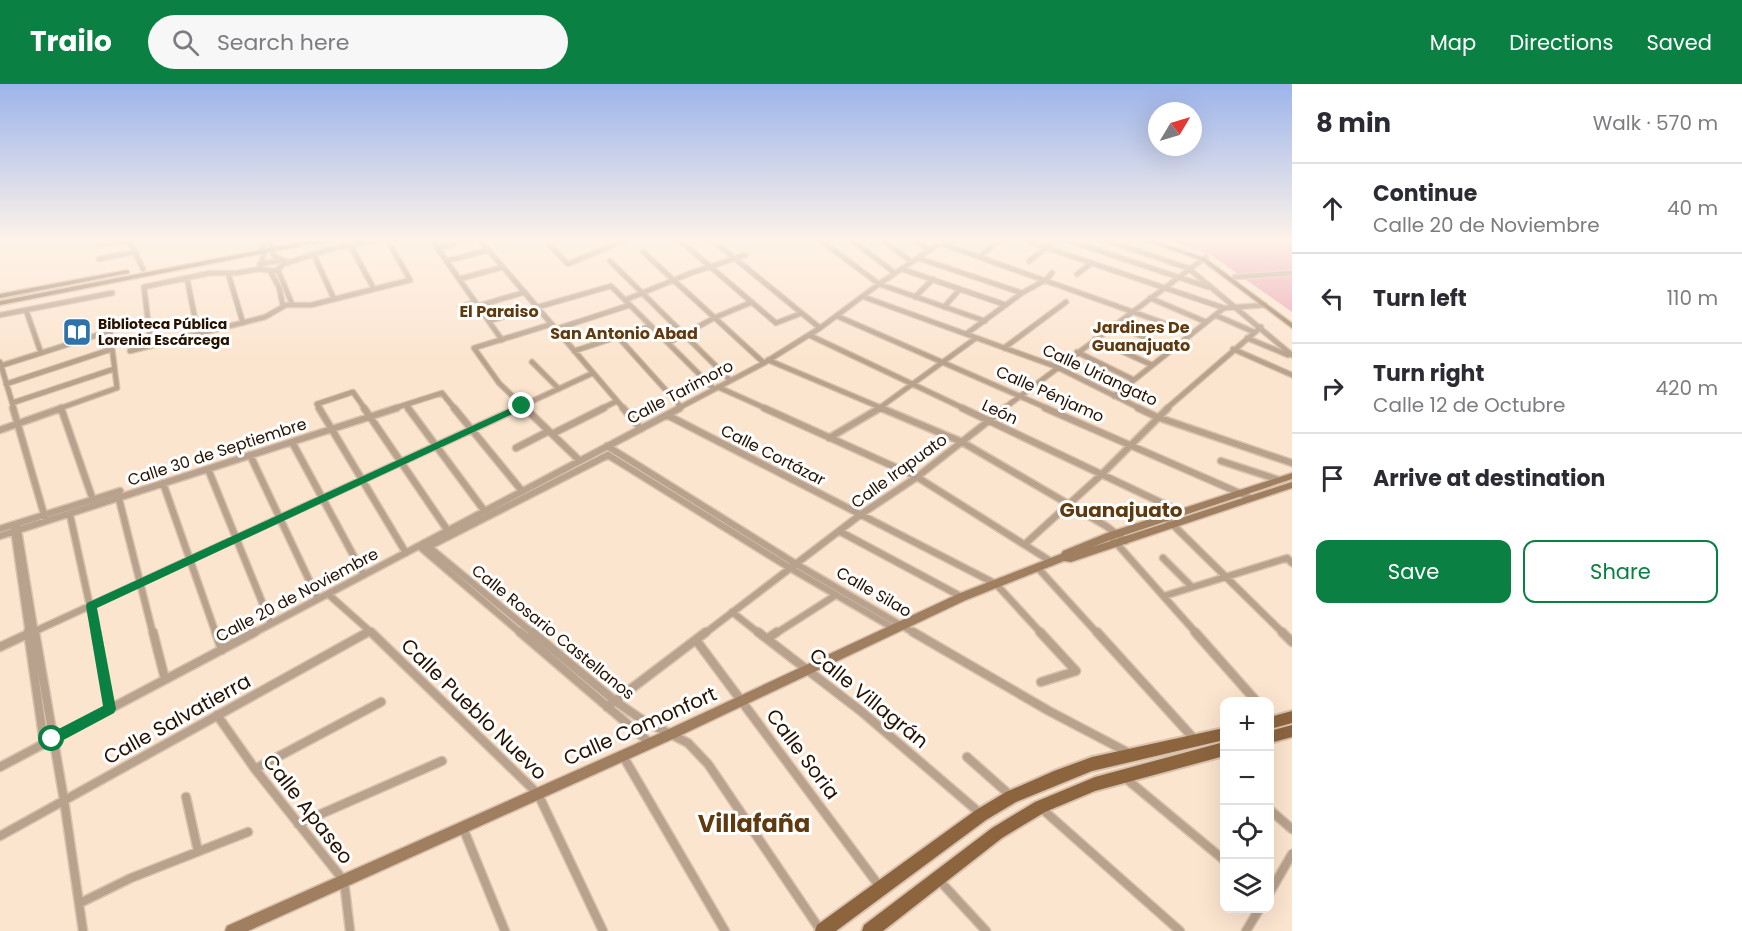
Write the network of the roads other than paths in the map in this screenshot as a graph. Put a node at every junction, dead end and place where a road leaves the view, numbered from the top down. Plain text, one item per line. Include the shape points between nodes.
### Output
1 (187, 278) edge
2 (89, 279) edge
3 (119, 279) edge
4 (184, 279) edge
5 (230, 279) edge
6 (274, 279) edge
7 (282, 279) edge
8 (325, 279) edge
9 (368, 279) edge
10 (409, 279) edge
11 (459, 279) edge
12 (513, 279) edge
13 (628, 279) edge
14 (673, 279) joint
15 (724, 279) edge
16 (760, 279) edge
17 (872, 279) edge
18 (887, 279) edge
19 (933, 279) joint
20 (979, 279) edge
21 (1041, 279) edge
22 (1139, 279) edge
23 (1176, 279) edge
24 (1183, 279) edge
25 (1202, 279) edge
26 (1231, 279) edge
27 (1237, 279) edge
28 (1045, 280) junction
29 (879, 284) junction
30 (1164, 287) junction
31 (374, 289) junction
32 (960, 289) junction
33 (1215, 289) junction
34 (525, 292) junction
35 (642, 292) junction
36 (112, 293) dead end
37 (1022, 293) junction
38 (0, 296) edge
39 (864, 297) junction
40 (915, 297) junction
41 (1150, 298) junction
42 (334, 299) junction
43 (625, 300) junction
44 (752, 302) junction
45 (1066, 302) dead end
46 (0, 303) edge
47 (292, 304) junction
48 (477, 304) junction
49 (630, 305) junction
50 (1006, 305) junction
51 (1265, 305) junction
52 (283, 306) junction
53 (460, 307) dead end
54 (944, 307) junction
55 (1237, 307) junction
56 (539, 308) junction
57 (1224, 308) junction
58 (26, 310) junction
59 (1133, 311) junction
60 (802, 313) junction
61 (0, 315) edge
62 (1215, 315) junction
63 (837, 316) junction
64 (714, 318) junction
65 (1290, 318) edge
66 (489, 321) junction
67 (985, 321) junction
68 (1206, 322) junction
69 (243, 323) junction
70 (1115, 324) junction
71 (651, 326) junction
72 (1292, 326) edge
73 (554, 327) junction
74 (1261, 327) junction
75 (820, 328) junction
76 (1254, 332) junction
77 (1192, 333) junction
78 (198, 334) junction
79 (683, 334) junction
80 (966, 334) junction
81 (809, 335) junction
82 (618, 337) junction
83 (976, 338) junction
84 (1247, 338) junction
85 (1095, 339) junction
86 (502, 340) junction
87 (668, 343) junction
88 (151, 346) junction
89 (1004, 348) junction
90 (112, 349) junction
91 (1233, 349) junction
92 (1171, 350) junction
93 (130, 351) dead end
94 (574, 351) junction
95 (1077, 352) junction
96 (41, 353) junction
97 (1292, 356) edge
98 (766, 361) junction
99 (532, 362) dead end
100 (945, 362) junction
101 (0, 365) edge
102 (1152, 365) junction
103 (1057, 367) junction
104 (114, 369) junction
105 (593, 373) junction
106 (1292, 375) edge
107 (1134, 380) junction
108 (730, 381) junction
109 (6, 384) junction
110 (912, 386) junction
111 (559, 388) junction
112 (716, 388) junction
113 (1020, 395) junction
114 (1113, 396) junction
115 (617, 401) junction
116 (12, 403) junction
117 (406, 405) junction
118 (522, 406) junction
119 (681, 407) junction
120 (61, 408) junction
121 (880, 408) junction
122 (667, 415) junction
123 (370, 416) junction
124 (1157, 417) junction
125 (988, 421) junction
126 (18, 423) junction
127 (332, 429) junction
128 (471, 429) junction
129 (641, 429) junction
130 (0, 430) edge
131 (551, 433) junction
132 (829, 438) junction
133 (292, 441) junction
134 (962, 442) junction
135 (1130, 444) junction
136 (436, 445) junction
137 (607, 446) junction
138 (516, 448) dead end
139 (250, 455) junction
140 (608, 455) junction
141 (580, 461) junction
142 (1221, 461) dead end
143 (401, 462) junction
144 (1292, 463) edge
145 (208, 469) junction
146 (1101, 475) junction
147 (1292, 476) edge
148 (917, 477) junction
149 (362, 479) junction
150 (1279, 480) junction
151 (163, 483) junction
152 (1292, 485) edge
153 (522, 491) junction
154 (1239, 493) junction
155 (119, 495) junction
156 (322, 498) junction
157 (1251, 498) junction
158 (93, 500) junction
159 (1069, 504) junction
160 (1181, 512) junction
161 (486, 514) junction
162 (70, 515) junction
163 (860, 515) junction
164 (1165, 517) junction
165 (45, 518) junction
166 (280, 518) junction
167 (1173, 525) junction
168 (16, 528) junction
169 (0, 530) edge
170 (448, 531) junction
171 (839, 531) junction
172 (0, 536) edge
173 (236, 538) junction
174 (1117, 539) junction
175 (1025, 544) junction
176 (424, 547) junction
177 (406, 553) junction
178 (1163, 558) dead end
179 (1058, 559) junction
180 (191, 560) junction
181 (1289, 560) edge
182 (793, 566) junction
183 (1037, 567) junction
184 (364, 575) junction
185 (1226, 576) junction
186 (141, 583) junction
187 (996, 584) junction
188 (1192, 587) junction
189 (328, 594) junction
190 (836, 595) junction
191 (1164, 596) junction
192 (962, 597) junction
193 (318, 599) junction
194 (91, 606) junction
195 (732, 612) junction
196 (271, 624) junction
197 (899, 627) junction
198 (370, 631) junction
199 (33, 633) junction
200 (768, 638) junction
201 (696, 640) junction
202 (1292, 642) edge
203 (0, 647) edge
204 (222, 650) junction
205 (809, 670) junction
206 (165, 680) junction
207 (1041, 682) dead end
208 (1253, 697) edge
209 (615, 701) junction
210 (743, 701) junction
211 (381, 702) dead end
212 (607, 707) junction
213 (110, 709) junction
214 (218, 716) junction
215 (1292, 717) edge
216 (1274, 720) edge
217 (671, 734) junction
218 (1220, 735) edge
219 (1289, 736) edge
220 (1274, 737) edge
221 (48, 741) junction
222 (1196, 741) junction
223 (650, 744) junction
224 (1220, 750) edge
225 (1131, 754) junction
226 (623, 756) junction
227 (967, 757) dead end
228 (442, 760) dead end
229 (0, 767) edge
230 (255, 769) junction
231 (1124, 776) junction
232 (538, 794) junction
233 (1011, 797) junction
234 (186, 798) dead end
235 (64, 800) junction
236 (1040, 807) junction
237 (1274, 814) edge
238 (981, 815) junction
239 (298, 824) junction
240 (463, 828) junction
241 (1292, 829) edge
242 (248, 832) dead end
243 (0, 836) edge
244 (198, 851) junction
245 (1292, 854) edge
246 (1223, 859) edge
247 (938, 879) junction
248 (344, 881) junction
249 (1274, 884) edge
250 (881, 889) junction
251 (80, 903) junction
252 (1257, 913) edge
253 (83, 931) edge
254 (232, 931) edge
255 (350, 931) edge
256 (506, 931) edge
257 (603, 931) edge
258 (725, 931) edge
259 (822, 931) edge
260 (870, 931) edge
261 (986, 931) edge
262 (1180, 931) edge
263 (1246, 931) edge

1 - 78 street
2 - 38 street
3 - 46 street
4 - 88 street via 144,287
5 - 69 street
6 - 52 street
7 - 47 street
8 - 42 street
9 - 31 street
10 - 31 street
11 - 48 street
12 - 34 street
13 - 35 street
14 - 35 street
14 - 64 street
15 - 44 street
16 - 60 street
17 - 29 street
18 - 29 street, Calle Tarimoro
19 - 32 street
19 - 40 street
20 - 37 street
21 - 28 street
22 - 30 street
23 - 30 street, Calle Irapuato
24 - 33 street
25 - 33 street
26 - 51 street
27 - 65 street
28 - 37 street
28 - 59 street
29 - 39 street, Calle Tarimoro
29 - 40 street
30 - 41 street, Calle Irapuato
30 - 57 street
31 - 42 street
32 - 50 street
32 - 54 street
33 - 55 street
34 - 48 street
34 - 56 street
35 - 43 street
35 - 79 street
36 - 58 street
37 - 50 street
39 - 63 street, Calle Tarimoro
39 - 80 street, Calle Uriangato
40 - 54 street
41 - 59 street, Calle Irapuato
41 - 68 street
42 - 47 street via 311,305
43 - 49 street
43 - 56 street via 611,286
44 - 60 street via 776,322
44 - 64 street
45 - 89 street
47 - 52 street
48 - 53 street
48 - 66 street
49 - 71 street
49 - 73 street
50 - 67 street
51 - 55 street
51 - 72 street
52 - 69 street via 265,317
54 - 67 street
55 - 57 street
55 - 74 street
56 - 66 street
56 - 73 street
57 - 62 street
58 - 61 street
58 - 96 street
59 - 70 street, Calle Irapuato
59 - 77 street
60 - 75 street
62 - 68 street
62 - 76 street
63 - 75 street, Calle Tarimoro
63 - 100 street, Calle Pénjamo
64 - 79 street
64 - 98 street
66 - 86 street
67 - 80 street
68 - 77 street
69 - 78 street
70 - 85 street, Calle Irapuato
70 - 92 street
71 - 82 street
71 - 87 street
73 - 86 street
73 - 94 street
74 - 76 street
74 - 97 street
75 - 81 street, Calle Tarimoro
76 - 84 street
77 - 92 street
78 - 88 street
79 - 87 street
79 - 108 street
80 - 83 street, Calle Uriangato
81 - 98 street, Calle Tarimoro
81 - 110 street, León
82 - 94 street
82 - 119 street
83 - 89 street, Calle Uriangato
83 - 100 street
84 - 91 street
84 - 97 street
85 - 95 street, Calle Irapuato
85 - 102 street
86 - 118 street via 474,348 494,377
87 - 112 street
88 - 93 street
89 - 103 street, Calle Uriangato
90 - 96 street via 110,331
90 - 104 street
90 - 109 street
91 - 106 street
91 - 124 street
92 - 102 street
94 - 105 street
95 - 103 street, Calle Irapuato
95 - 107 street
96 - 101 street
98 - 108 street, Calle Tarimoro
98 - 121 street
99 - 111 street
100 - 110 street
100 - 113 street, Calle Pénjamo
101 - 109 street
102 - 107 street
103 - 113 street, Calle Irapuato
103 - 114 street, Calle Uriangato
104 - 116 street
104 - 120 street via 117,388
105 - 111 street
105 - 115 street
107 - 114 street
108 - 112 street, Calle Tarimoro
109 - 116 street
110 - 121 street
110 - 125 street, León
111 - 118 street
112 - 119 street, Calle Tarimoro
112 - 132 street
113 - 125 street, Calle Irapuato
113 - 135 street, Calle Pénjamo
114 - 124 street, Calle Uriangato
115 - 129 street
115 - 131 street
116 - 126 street
117 - 123 street, Calle 30 de Septiembre
117 - 128 street, Calle 30 de Septiembre via 442,393
117 - 136 street
118 - 128 street
118 - 131 street
119 - 122 street, Calle Tarimoro
120 - 126 street
120 - 158 street
121 - 132 street
121 - 134 street
122 - 129 street, Calle Tarimoro
122 - 163 street, Calle Cortázar
123 - 127 street, Calle 30 de Septiembre
123 - 127 street via 353,392 317,404
123 - 143 street
124 - 135 street
124 - 144 street, Calle Uriangato
125 - 134 street, Calle Irapuato
125 - 146 street, León
126 - 130 street
126 - 165 street
127 - 133 street, Calle 30 de Septiembre
127 - 149 street
128 - 136 street
128 - 153 street
129 - 137 street, Calle Tarimoro
131 - 138 street
131 - 141 street
132 - 148 street
133 - 139 street, Calle 30 de Septiembre
133 - 156 street
134 - 148 street, Calle Irapuato
134 - 159 street
135 - 146 street
135 - 154 street, Calle Pénjamo
136 - 143 street
136 - 161 street
137 - 140 street
137 - 141 street, Calle 20 de Noviembre
137 - 182 street, Calle Silao
139 - 145 street, Calle 30 de Septiembre
139 - 166 street
140 - 161 street
140 - 182 street, Calle Silao
141 - 153 street, Calle 20 de Noviembre
142 - 150 street
143 - 149 street
143 - 170 street
145 - 151 street, Calle 30 de Septiembre
145 - 173 street
146 - 159 street
146 - 160 street, León
147 - 150 street, Calle Comonfort
148 - 163 street, Calle Irapuato
148 - 175 street
149 - 156 street
149 - 177 street
150 - 154 street, Calle Comonfort
151 - 155 street, Calle 30 de Septiembre
151 - 180 street
152 - 157 street, Calle Comonfort
153 - 161 street, Calle 20 de Noviembre
154 - 157 street, Calle Pénjamo
154 - 160 street, Calle Comonfort
155 - 158 street, Calle 30 de Septiembre
155 - 162 street, Calle 30 de Septiembre
155 - 186 street
156 - 166 street
156 - 184 street
157 - 167 street, Calle Comonfort
158 - 165 street, Calle 30 de Septiembre
159 - 174 street
159 - 175 street
160 - 164 street, Calle Comonfort
161 - 170 street, Calle 20 de Noviembre
161 - 176 street
162 - 165 street, Calle 30 de Septiembre
162 - 194 street
163 - 171 street, Calle Irapuato
163 - 187 street, Calle Cortázar
164 - 167 street
164 - 174 street, Calle Comonfort
165 - 168 street, Calle 30 de Septiembre
166 - 173 street
166 - 193 street
167 - 174 street, Calle Comonfort
167 - 185 street
168 - 169 street, Calle 30 de Septiembre
168 - 172 street, Calle 30 de Septiembre
168 - 199 street
170 - 176 street, Calle 20 de Noviembre
171 - 182 street, Calle Irapuato
171 - 192 street
173 - 180 street
173 - 196 street
174 - 179 street, Calle Comonfort via 1071,558
174 - 191 street
175 - 179 street
176 - 177 street, Calle 20 de Noviembre
176 - 209 street, Calle Rosario Castellanos
176 - 212 street, Calle Rosario Castellanos
177 - 184 street, Calle 20 de Noviembre
178 - 188 street
179 - 183 street, Calle Comonfort
180 - 186 street
180 - 204 street
181 - 185 street
182 - 190 street, Calle Silao
182 - 195 street, Calle Irapuato
182 - 197 street, Calle Silao
183 - 187 street, Calle Comonfort
183 - 222 street
184 - 189 street, Calle 20 de Noviembre
185 - 188 street
185 - 202 street
186 - 194 street
186 - 206 street
187 - 192 street, Calle Comonfort
187 - 207 street via 1076,671
188 - 191 street
189 - 193 street, Calle 20 de Noviembre
189 - 198 street, Calle Pueblo Nuevo
190 - 197 street, Calle Silao
190 - 200 street
191 - 208 street
192 - 197 street, Calle Comonfort
193 - 196 street, Calle 20 de Noviembre
194 - 199 street
194 - 213 street
195 - 200 street, Calle Villagrán
195 - 201 street, Calle Irapuato
196 - 204 street, Calle 20 de Noviembre
197 - 205 street, Calle Comonfort
197 - 225 street, Calle Silao
198 - 214 street, Calle Salvatierra
198 - 232 street, Calle Pueblo Nuevo
199 - 203 street
199 - 221 street
200 - 205 street, Calle Villagrán
201 - 209 street, Calle Irapuato
201 - 210 street, Calle Soria
204 - 206 street, Calle 20 de Noviembre
205 - 210 street, Calle Comonfort
205 - 238 street, Calle Villagrán
206 - 213 street, Calle 20 de Noviembre
209 - 212 street, Calle Irapuato
209 - 217 street, Calle Rosario Castellanos
210 - 217 street, Calle Comonfort
210 - 250 street, Calle Soria
211 - 230 street
212 - 223 street, Calle Rosario Castellanos
213 - 221 street, Calle 20 de Noviembre
214 - 230 street, Calle Apaseo
214 - 235 street, Calle Salvatierra
215 - 216 main road
217 - 223 street, Calle Comonfort
217 - 259 street, Calle Rosario Castellanos via 702,756
218 - 222 main road
219 - 220 main road
221 - 229 street, Calle 20 de Noviembre
221 - 235 street
222 - 225 main road
223 - 226 street, Calle Comonfort
224 - 231 main road
225 - 233 main road via 1054,777
226 - 232 street, Calle Comonfort
226 - 258 street
227 - 233 street
228 - 239 street
230 - 239 street, Calle Apaseo
231 - 236 main road
231 - 246 street
232 - 240 street, Calle Comonfort
232 - 257 street, Calle Pueblo Nuevo
233 - 238 main road
234 - 244 street
235 - 243 street, Calle Salvatierra
235 - 251 street
236 - 247 main road via 997,833
236 - 262 street
237 - 241 street
238 - 250 main road
239 - 248 street, Calle Apaseo
240 - 248 street, Calle Comonfort
240 - 256 street
242 - 244 street
244 - 251 street
245 - 249 street
247 - 260 main road
247 - 261 street
248 - 254 street, Calle Comonfort
248 - 255 street, Calle Apaseo
250 - 259 main road
251 - 253 street
252 - 263 street

